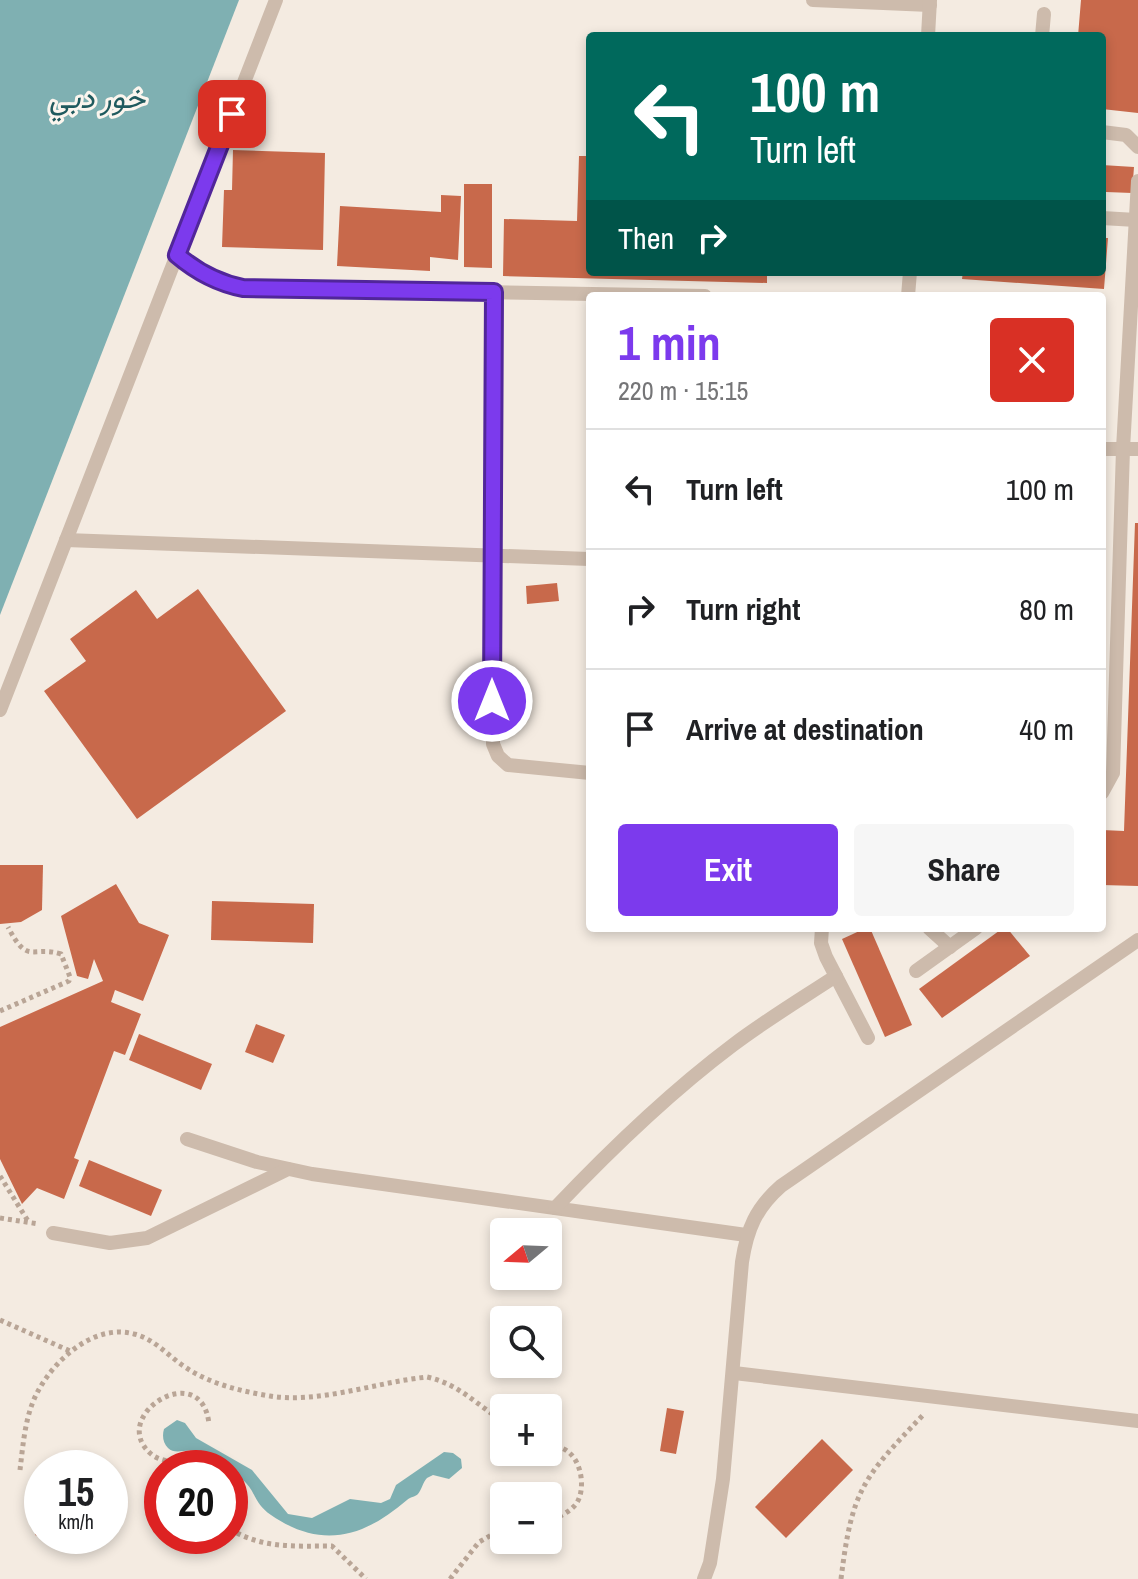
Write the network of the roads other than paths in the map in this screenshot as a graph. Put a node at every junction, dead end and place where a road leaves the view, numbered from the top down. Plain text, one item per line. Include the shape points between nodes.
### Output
1 (276, 0) edge
2 (813, 0) edge
3 (930, 2) edge
4 (1044, 14) dead end
5 (928, 32) edge
6 (1042, 32) edge
7 (1106, 132) edge
8 (1138, 147) edge
9 (1138, 181) edge
10 (1106, 218) edge
11 (1136, 220) junction
12 (177, 255) junction
13 (494, 292) junction
14 (586, 294) edge
15 (1106, 449) edge
16 (1131, 449) edge
17 (66, 540) junction
18 (493, 556) junction
19 (586, 559) edge
20 (0, 710) edge
21 (586, 773) edge
22 (1106, 786) edge
23 (822, 932) edge
24 (933, 932) edge
25 (971, 932) edge
26 (1138, 940) edge
27 (950, 947) junction
28 (916, 971) dead end
29 (836, 976) junction
30 (868, 1038) dead end
31 (187, 1139) dead end
32 (288, 1169) junction
33 (555, 1208) junction
34 (53, 1233) road end
35 (746, 1235) junction
36 (734, 1373) junction
37 (1138, 1421) edge
38 (704, 1579) edge

1 - 12 lane
2 - 3 lane
3 - 5 lane
4 - 6 lane
7 - 8 lane via 1126,135
9 - 11 lane
10 - 11 lane
11 - 16 lane
12 - 13 lane via 207,277 243,288
12 - 17 lane
13 - 14 lane
13 - 18 lane
15 - 16 lane
16 - 22 lane via 1113,773
17 - 18 lane
17 - 20 lane
18 - 19 lane
18 - 21 lane via 493,744 498,756 508,765
23 - 29 lane via 821,943
24 - 27 lane
25 - 27 lane
26 - 35 lane via 781,1186 754,1216
27 - 28 lane
29 - 30 lane
29 - 33 lane via 696,1075
31 - 32 lane
32 - 33 lane
32 - 34 lane via 147,1238 110,1243
33 - 35 lane
35 - 36 lane
36 - 37 lane
36 - 38 lane via 723,1479

